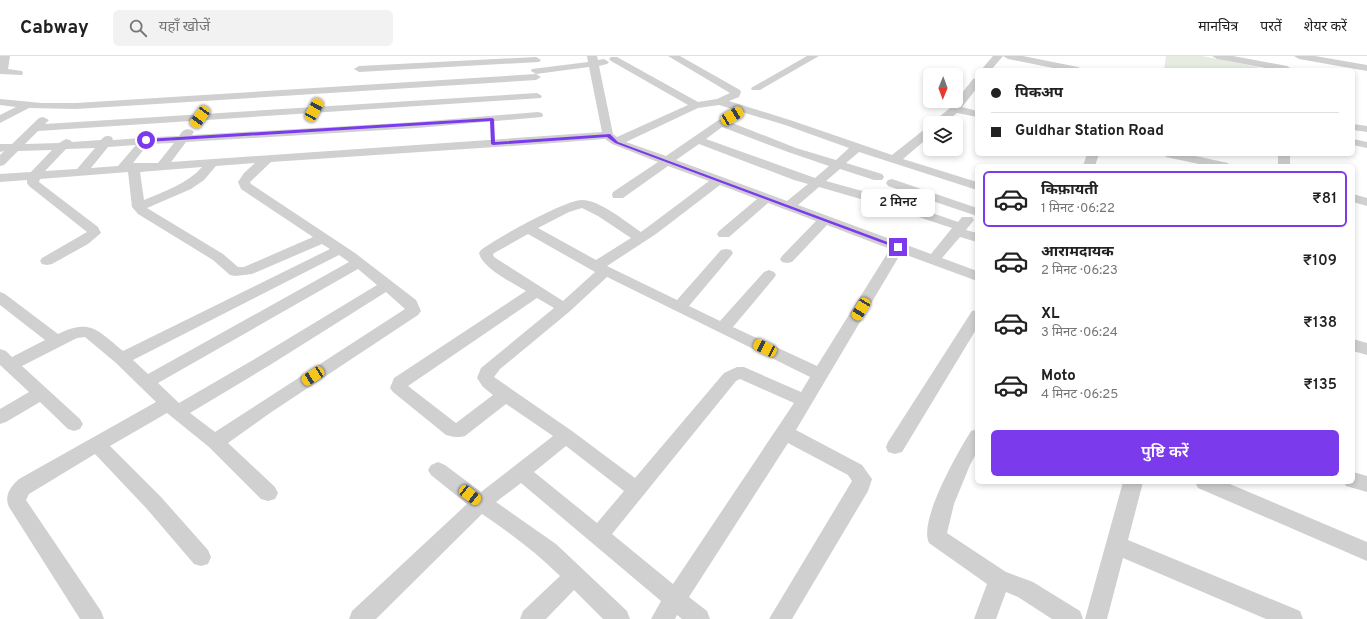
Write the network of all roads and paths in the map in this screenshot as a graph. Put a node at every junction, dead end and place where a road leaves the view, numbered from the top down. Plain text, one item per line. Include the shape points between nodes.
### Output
1 (5, 56) edge
2 (363, 56) edge
3 (402, 56) edge
4 (625, 56) edge
5 (673, 56) edge
6 (814, 56) edge
7 (998, 56) edge
8 (1008, 56) edge
9 (1217, 56) edge
10 (1293, 56) edge
11 (1299, 56) edge
12 (497, 59) edge
13 (614, 59) junction
14 (432, 60) edge
15 (465, 60) edge
16 (593, 60) edge
17 (1038, 62) junction
18 (536, 66) edge
19 (399, 67) junction
20 (360, 68) junction
21 (988, 68) edge
22 (1032, 68) edge
23 (1068, 68) edge
24 (1277, 68) edge
25 (1288, 68) edge
26 (1367, 68) edge
27 (1, 72) edge
28 (18, 73) dead end
29 (496, 80) junction
30 (462, 82) junction
31 (426, 84) junction
32 (975, 84) edge
33 (392, 87) junction
34 (756, 88) dead end
35 (354, 90) junction
36 (323, 91) junction
37 (286, 93) junction
38 (250, 96) junction
39 (537, 96) junction
40 (217, 97) junction
41 (494, 98) junction
42 (179, 100) junction
43 (457, 101) junction
44 (0, 102) edge
45 (139, 102) junction
46 (719, 102) junction
47 (422, 103) junction
48 (27, 105) junction
49 (387, 105) junction
50 (696, 105) junction
51 (57, 106) junction
52 (350, 108) junction
53 (744, 109) junction
54 (955, 109) junction
55 (314, 110) junction
56 (274, 112) junction
57 (975, 114) edge
58 (238, 115) junction
59 (538, 116) junction
60 (946, 116) edge
61 (200, 117) junction
62 (162, 119) junction
63 (492, 119) junction
64 (0, 120) edge
65 (122, 122) junction
66 (452, 122) junction
67 (721, 123) junction
68 (82, 124) junction
69 (417, 125) junction
70 (1355, 126) edge
71 (379, 127) junction
72 (36, 128) junction
73 (340, 128) junction
74 (1367, 129) edge
75 (302, 131) junction
76 (260, 134) junction
77 (221, 136) junction
78 (923, 136) edge
79 (184, 138) junction
80 (612, 139) junction
81 (146, 140) junction
82 (698, 140) junction
83 (540, 141) junction
84 (1355, 142) edge
85 (105, 143) junction
86 (493, 144) junction
87 (1367, 145) edge
88 (63, 146) junction
89 (446, 146) junction
90 (858, 147) junction
91 (0, 148) edge
92 (15, 148) junction
93 (409, 148) junction
94 (792, 150) junction
95 (372, 151) junction
96 (330, 154) junction
97 (210, 156) junction
98 (1177, 156) edge
99 (288, 157) junction
100 (267, 159) junction
101 (246, 160) junction
102 (894, 160) junction
103 (1192, 160) edge
104 (667, 161) junction
105 (0, 162) edge
106 (837, 164) junction
107 (1213, 164) edge
108 (163, 165) junction
109 (769, 166) junction
110 (128, 168) junction
111 (81, 172) junction
112 (34, 176) junction
113 (878, 177) dead end
114 (0, 178) edge
115 (718, 180) junction
116 (817, 183) junction
117 (892, 183) dead end
118 (975, 185) edge
119 (618, 195) dead end
120 (766, 198) junction
121 (1355, 199) edge
122 (1367, 202) edge
123 (139, 206) junction
124 (789, 206) junction
125 (975, 210) edge
126 (975, 211) edge
127 (824, 220) junction
128 (529, 229) junction
129 (959, 229) junction
130 (724, 234) dead end
131 (975, 237) edge
132 (323, 238) junction
133 (641, 238) junction
134 (898, 247) junction
135 (340, 249) junction
136 (726, 253) dead end
137 (787, 260) dead end
138 (933, 260) junction
139 (47, 262) dead end
140 (359, 263) junction
141 (601, 269) junction
142 (769, 275) dead end
143 (975, 275) edge
144 (387, 285) junction
145 (537, 291) junction
146 (0, 297) edge
147 (679, 307) junction
148 (564, 308) junction
149 (975, 318) edge
150 (723, 328) junction
151 (56, 341) junction
152 (1355, 346) edge
153 (1367, 349) edge
154 (5, 359) edge
155 (122, 359) junction
156 (821, 375) junction
157 (146, 382) junction
158 (42, 393) junction
159 (505, 395) junction
160 (806, 400) junction
161 (173, 408) junction
162 (0, 417) edge
163 (74, 424) dead end
164 (785, 433) junction
165 (566, 436) junction
166 (975, 439) edge
167 (215, 442) junction
168 (98, 445) junction
169 (895, 447) dead end
170 (438, 470) dead end
171 (521, 472) junction
172 (1355, 481) edge
173 (1132, 484) edge
174 (1210, 484) edge
175 (1367, 484) edge
176 (636, 489) junction
177 (268, 492) dead end
178 (481, 503) junction
179 (599, 535) junction
180 (1116, 545) junction
181 (1367, 552) edge
182 (201, 557) dead end
183 (574, 576) junction
184 (999, 580) junction
185 (675, 599) junction
186 (93, 619) edge
187 (360, 619) edge
188 (531, 619) edge
189 (619, 619) edge
190 (662, 619) edge
191 (699, 619) edge
192 (780, 619) edge
193 (985, 619) edge
194 (1072, 619) edge
195 (1096, 619) edge
196 (1292, 619) edge

1 - 27 street
2 - 20 street
3 - 19 street
4 - 13 street
5 - 46 street via 736,92
6 - 34 street
7 - 21 street
8 - 17 street
9 - 24 street
10 - 25 street
11 - 26 street
12 - 15 street
12 - 18 street
12 - 29 street
13 - 16 street
13 - 50 street
14 - 15 street
14 - 19 street
14 - 31 street
15 - 30 street
16 - 18 street
16 - 80 street
17 - 22 street
17 - 23 street
18 - 29 street
18 - 39 street
19 - 20 street
19 - 33 street
20 - 35 street
27 - 28 street
29 - 30 street
29 - 41 street
30 - 31 street
30 - 43 street
31 - 33 street
31 - 47 street
32 - 54 street
33 - 35 street
33 - 49 street
35 - 36 street
35 - 52 street
36 - 37 street
36 - 55 street
37 - 38 street
37 - 56 street
38 - 40 street
38 - 58 street
39 - 41 street
39 - 59 street
40 - 42 street
40 - 61 street
41 - 43 street
41 - 63 street
42 - 45 street
42 - 62 street
43 - 47 street
43 - 66 street
44 - 48 street
45 - 51 street
45 - 65 street
46 - 50 street
46 - 53 street
47 - 49 street
47 - 69 street
48 - 51 street
48 - 64 street
49 - 52 street
49 - 71 street
50 - 80 street
51 - 72 street
52 - 55 street
52 - 73 street
53 - 67 street
53 - 90 street
54 - 57 street
54 - 60 street
55 - 56 street
55 - 75 street
56 - 58 street
56 - 76 street
58 - 61 street
58 - 77 street
59 - 63 street
59 - 83 street
61 - 62 street
61 - 79 street
62 - 65 street
62 - 81 street
63 - 66 street
63 - 86 street
65 - 68 street
65 - 85 street
66 - 69 street
66 - 89 street
67 - 82 street
67 - 94 street
68 - 72 street
68 - 88 street
69 - 71 street
69 - 93 street
70 - 74 street
71 - 73 street
71 - 95 street
72 - 92 street
73 - 75 street
73 - 96 street
75 - 76 street
75 - 99 street
76 - 77 street
76 - 101 street
77 - 79 street
77 - 97 street
78 - 102 street
79 - 81 street
79 - 108 street
80 - 83 street
80 - 104 street
81 - 85 street
81 - 110 street
82 - 104 street
82 - 109 street
83 - 86 street
84 - 87 street
85 - 88 street
85 - 111 street
86 - 89 street
88 - 92 street
88 - 112 street
89 - 93 street
90 - 102 street
90 - 106 street
91 - 92 street
92 - 105 street
93 - 95 street
94 - 106 street
94 - 109 street
95 - 96 street
96 - 99 street
97 - 101 street
97 - 108 street
97 - 123 street via 200,176 187,186
98 - 103 street
99 - 100 street
100 - 101 street
100 - 132 street via 248,176 244,182 245,186
102 - 118 street
103 - 107 street
104 - 115 street
104 - 119 street
106 - 113 street
106 - 116 street
108 - 110 street
109 - 116 street
110 - 111 street
110 - 123 street
111 - 112 street
112 - 114 street
112 - 139 street via 32,180 35,186 94,233
115 - 120 street
115 - 133 street
116 - 124 street
116 - 129 street via 890,203
117 - 125 street
120 - 124 street
120 - 130 street
121 - 122 street
123 - 132 street via 142,211 218,257 235,272 246,271
124 - 127 street
126 - 129 street
127 - 134 street
127 - 137 street
128 - 133 street via 582,204 593,208
128 - 141 street
128 - 145 street via 486,253 492,263
129 - 131 street
129 - 138 street
132 - 135 street
133 - 141 street
134 - 138 street
134 - 156 street
135 - 140 street
135 - 155 street
136 - 147 street
138 - 143 street
140 - 144 street
140 - 157 street
141 - 147 street
141 - 148 street
142 - 150 street
144 - 161 street via 264,361
144 - 167 street via 411,304 413,311
145 - 148 street
145 - 159 street via 400,382 399,388 452,430 459,431
146 - 151 street
147 - 150 street
148 - 159 street via 487,372 485,378
149 - 169 street
150 - 156 street
151 - 154 street
151 - 155 street via 73,333 86,331
152 - 153 street
154 - 158 street
155 - 157 street
156 - 160 street
157 - 161 street
158 - 162 street
158 - 163 street
159 - 165 street
160 - 164 street
160 - 176 street via 753,376 737,373 726,382
161 - 167 street
161 - 168 street
164 - 185 street
164 - 192 street via 855,470 862,480
165 - 171 street
165 - 176 street
166 - 184 street via 961,463 944,504 936,537
167 - 177 street
168 - 182 street
168 - 186 street via 26,485 16,496 16,501
170 - 178 street
171 - 178 street
171 - 179 street
172 - 175 street
173 - 180 street
174 - 181 street
176 - 179 street
178 - 183 street via 549,551
178 - 187 street
179 - 185 street
180 - 195 street
180 - 196 street
183 - 188 street
183 - 189 street
184 - 193 street
184 - 194 street via 1025,589
185 - 190 street
185 - 191 street

